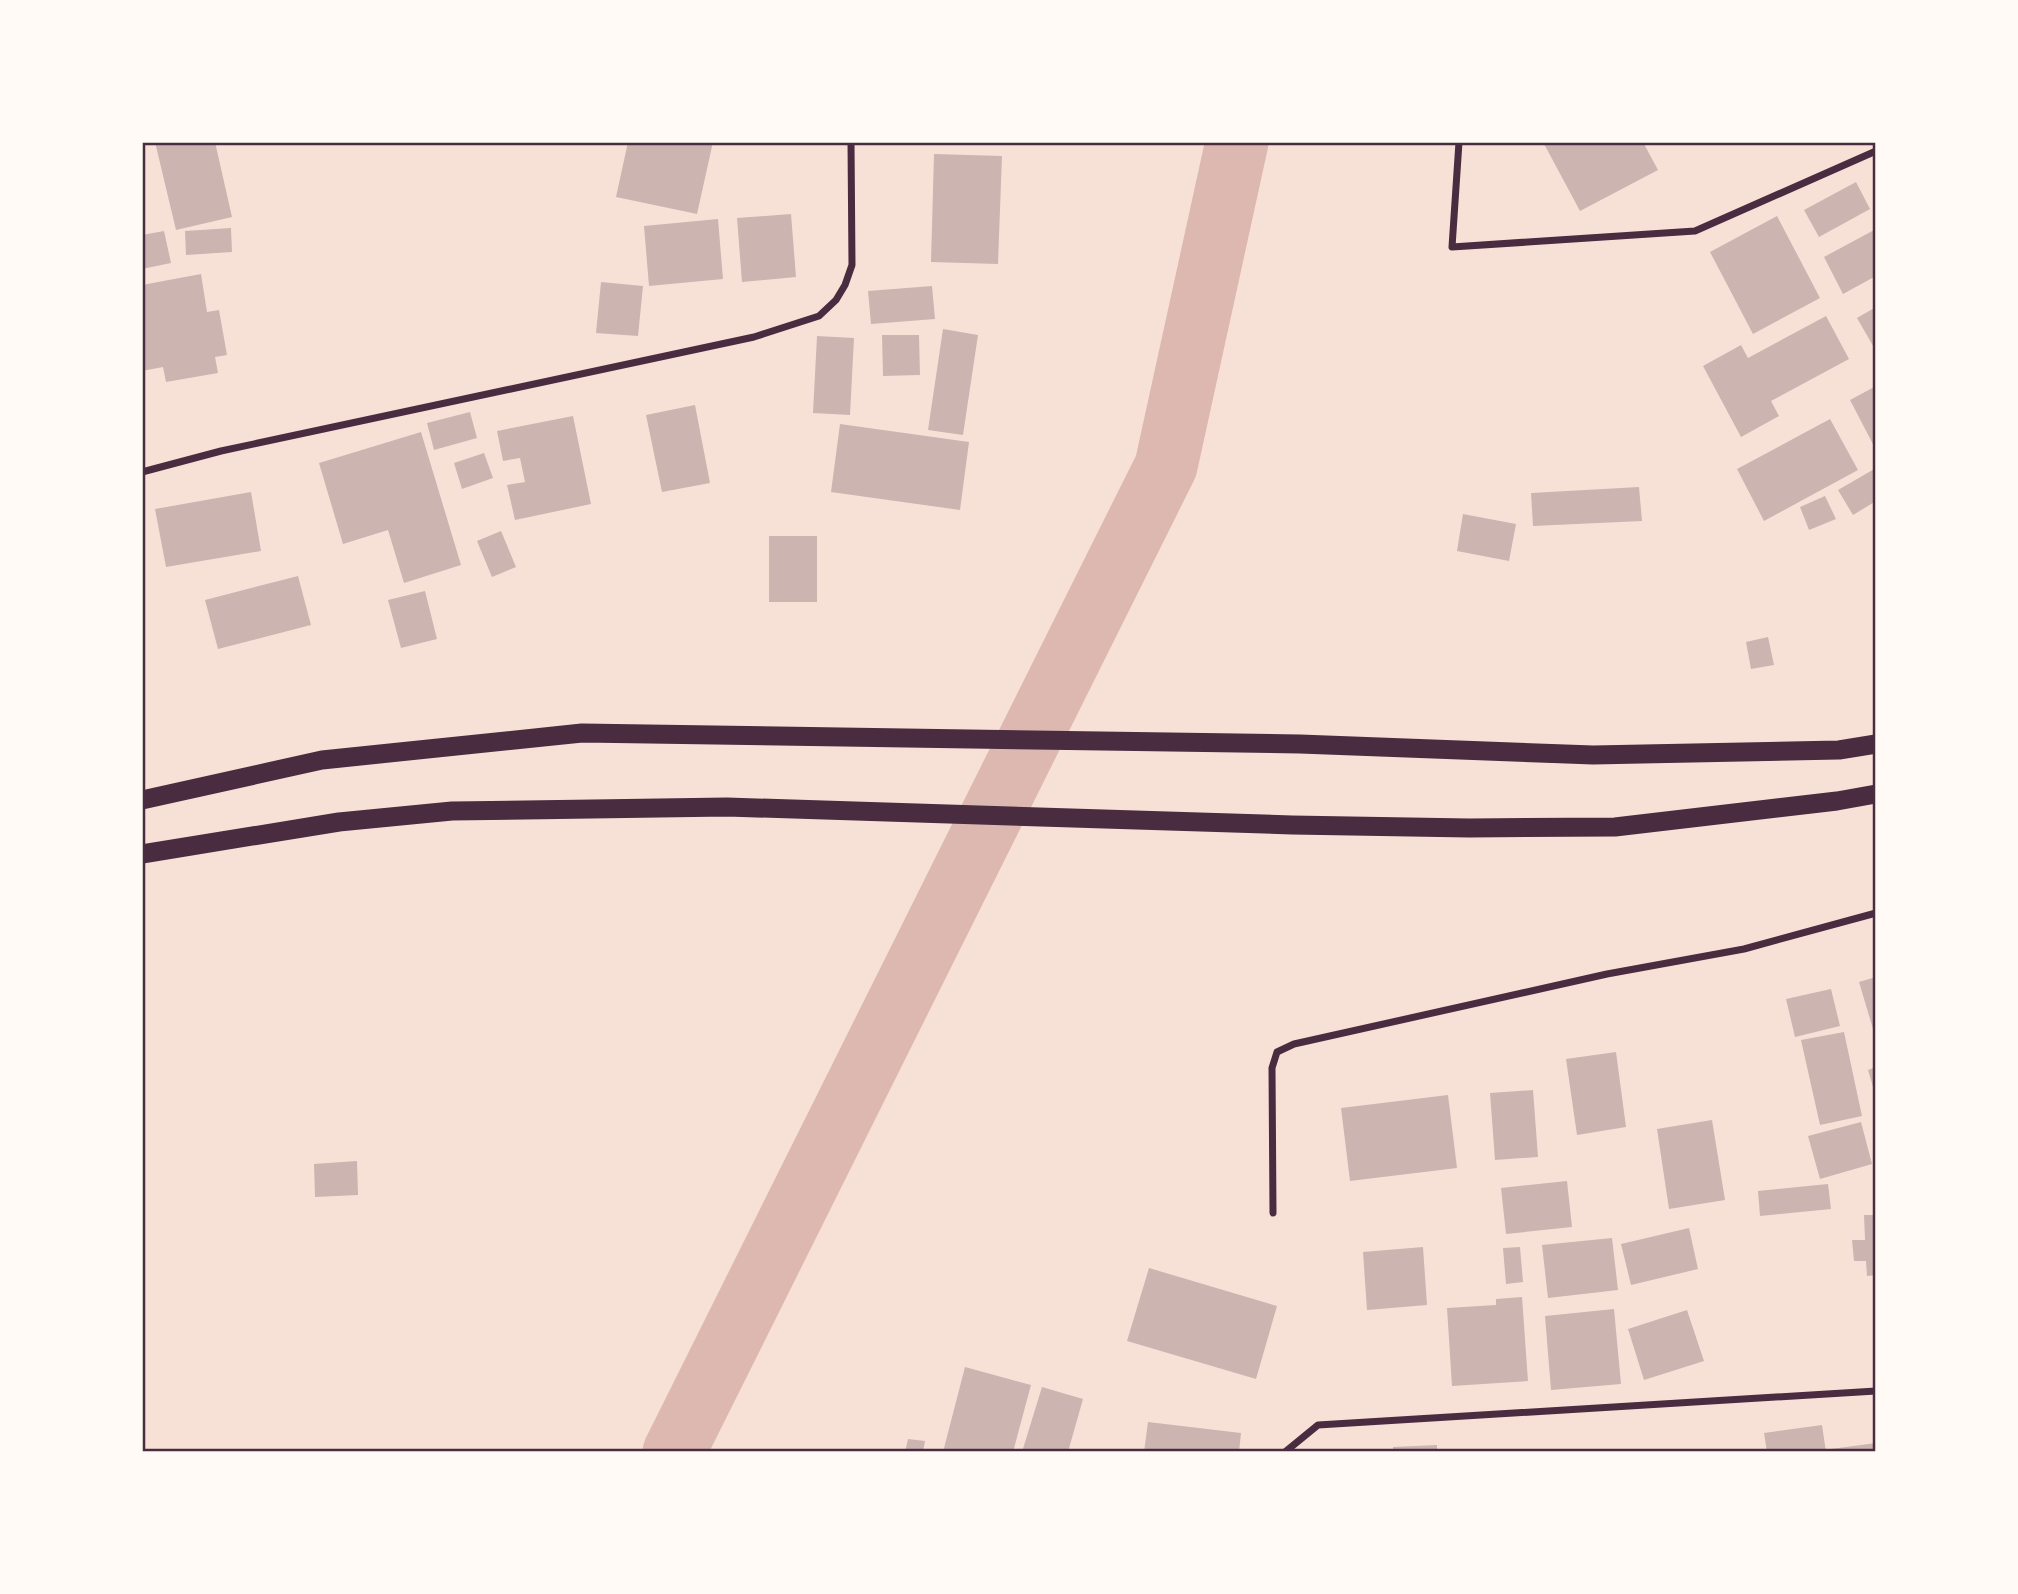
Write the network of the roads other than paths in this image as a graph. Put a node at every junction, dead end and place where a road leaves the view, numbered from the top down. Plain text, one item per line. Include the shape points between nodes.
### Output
1 (851, 142) edge
2 (1459, 142) edge
3 (1876, 151) edge
4 (142, 472) edge
5 (1876, 744) edge
6 (1876, 794) edge
7 (142, 800) edge
8 (142, 854) edge
9 (1876, 913) edge
10 (1273, 1213) dead end
11 (1876, 1391) edge
12 (1285, 1452) edge

1 - 4 street via 852,265 836,300 820,316 754,337
2 - 3 street via 1452,247 1695,231
5 - 7 highway via 1839,750 1593,755 1300,744 582,733 322,760
6 - 8 highway via 1615,827 1292,825 727,807 452,811 339,822
9 - 10 street via 1744,949 1607,974 1294,1044 1277,1052 1272,1068
11 - 12 street via 1318,1425

